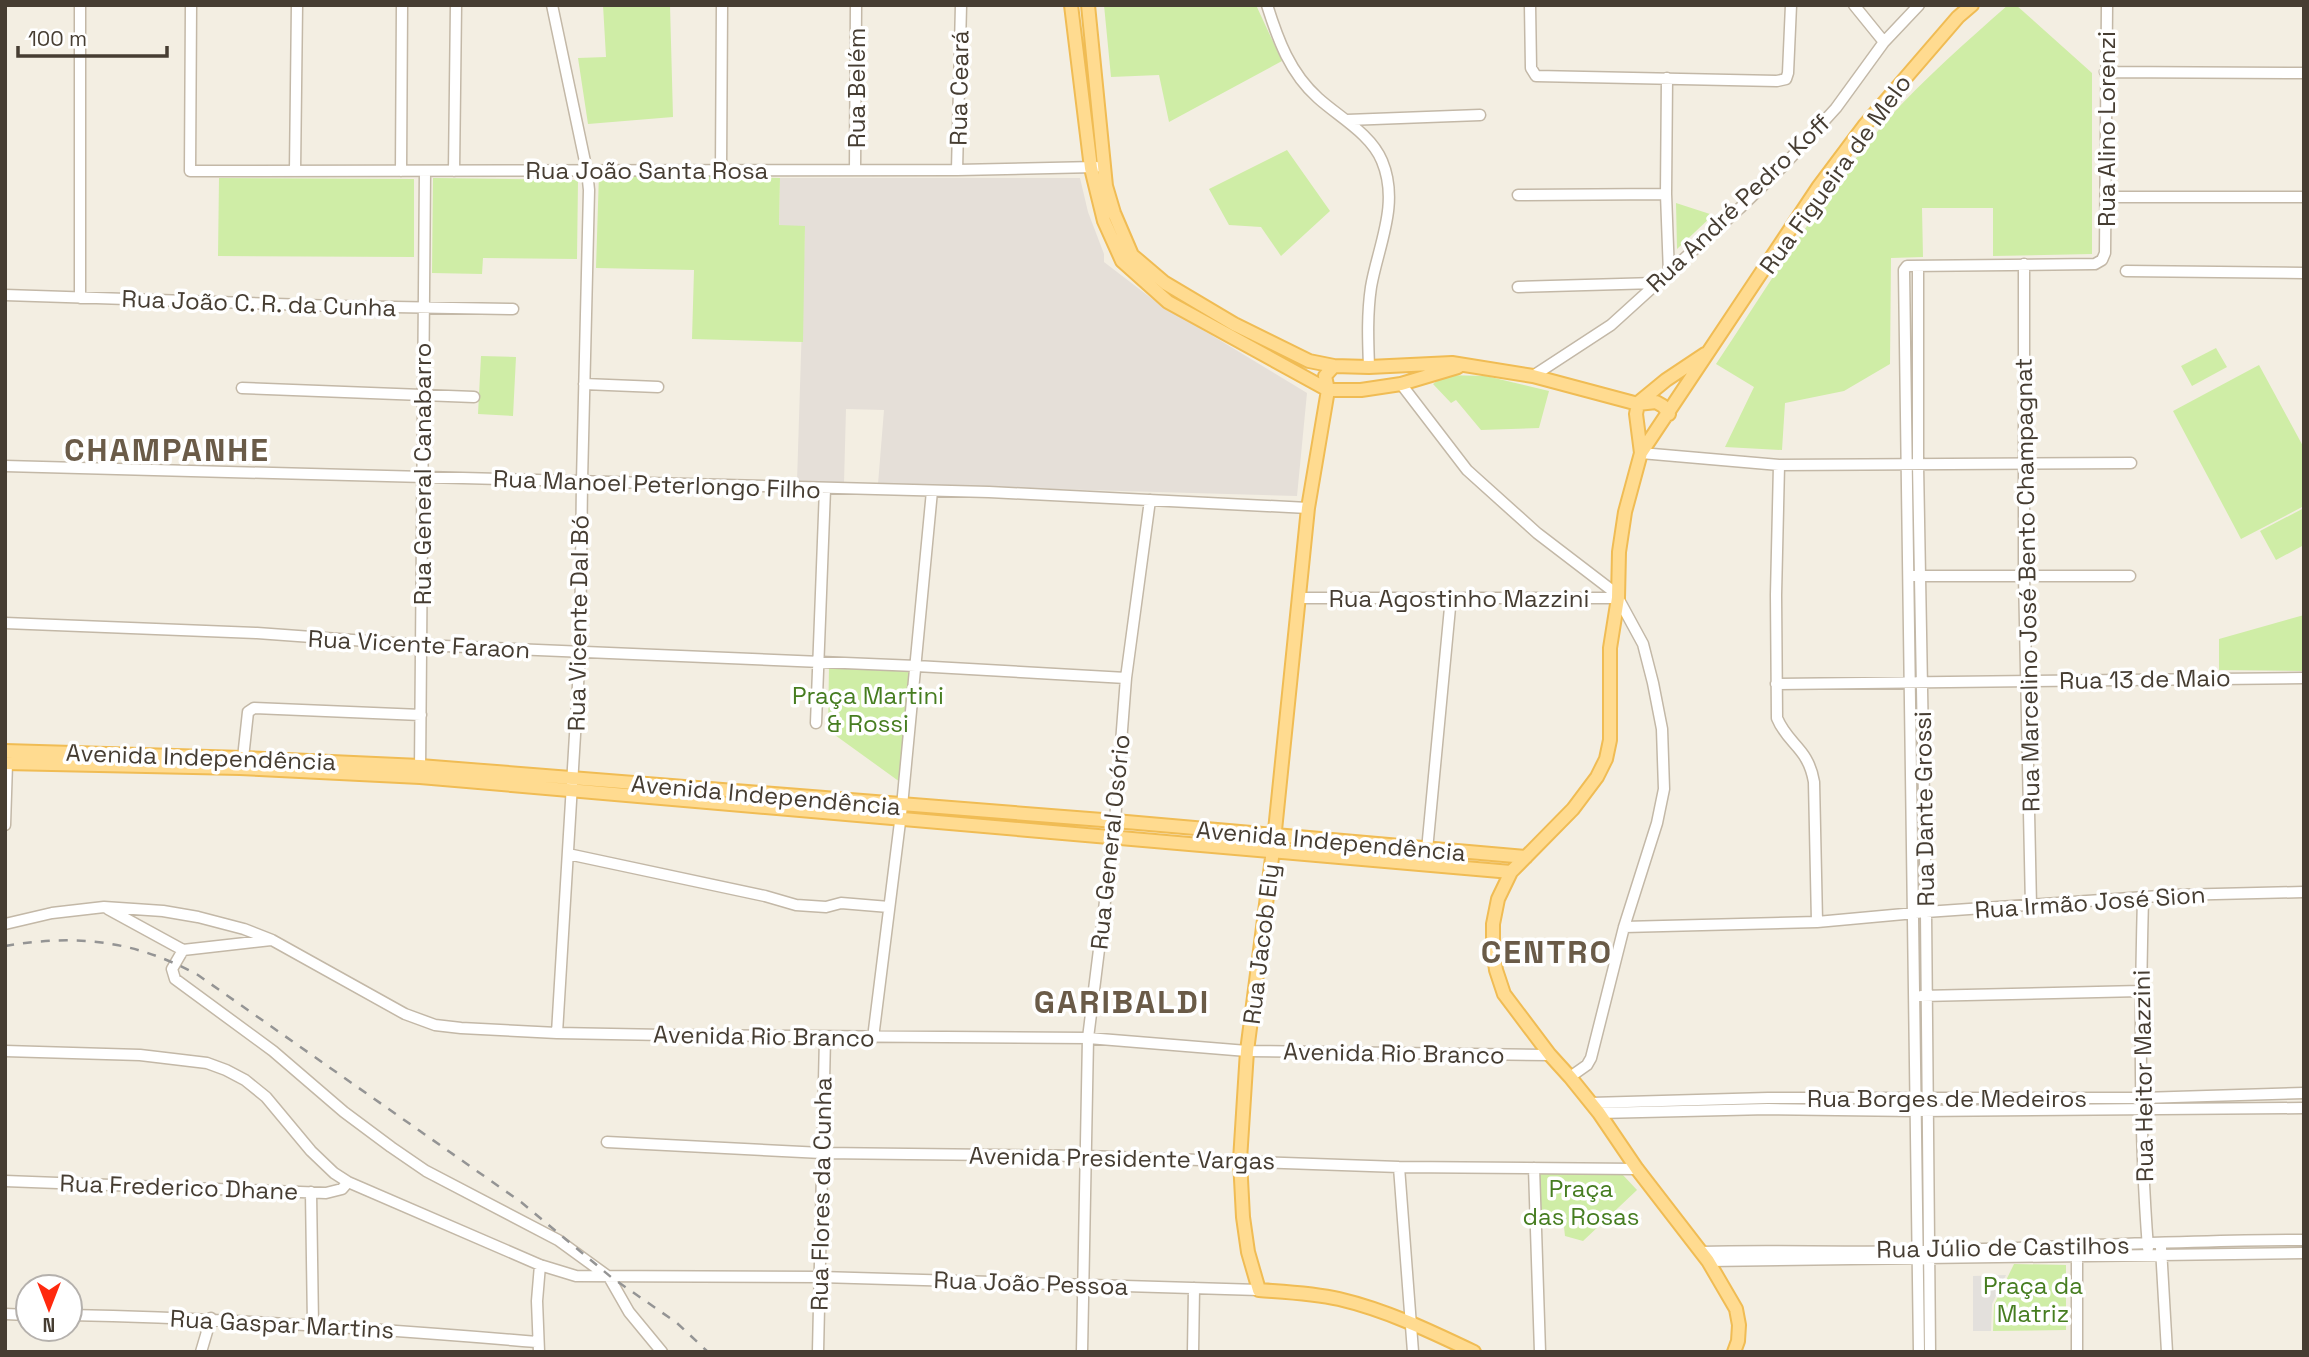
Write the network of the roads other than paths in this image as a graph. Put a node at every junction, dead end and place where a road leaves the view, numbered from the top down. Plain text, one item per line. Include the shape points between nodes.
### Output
1 (80, 5) edge
2 (191, 5) edge
3 (297, 5) edge
4 (402, 5) edge
5 (456, 5) edge
6 (552, 5) edge
7 (722, 5) edge
8 (856, 5) edge
9 (961, 5) edge
10 (1071, 5) edge
11 (1088, 5) edge
12 (1267, 5) edge
13 (1530, 5) edge
14 (1791, 5) edge
15 (1854, 5) edge
16 (1919, 5) edge
17 (1972, 5) edge
18 (2107, 5) edge
19 (1884, 42) junction
20 (2105, 72) junction
21 (2304, 73) edge
22 (1667, 78) junction
23 (1480, 115) dead end
24 (1347, 120) junction
25 (1097, 167) junction
26 (721, 170) junction
27 (855, 170) junction
28 (957, 170) junction
29 (295, 171) junction
30 (401, 171) junction
31 (425, 171) junction
32 (454, 171) junction
33 (587, 171) junction
34 (1667, 194) junction
35 (1518, 195) dead end
36 (2106, 197) junction
37 (2304, 197) edge
38 (2024, 264) junction
39 (1918, 266) junction
40 (2126, 271) dead end
41 (2304, 273) edge
42 (1669, 274) junction
43 (1656, 283) junction
44 (1518, 287) dead end
45 (5, 295) edge
46 (80, 298) junction
47 (423, 308) junction
48 (513, 309) dead end
49 (1709, 352) junction
50 (1466, 365) junction
51 (1334, 366) junction
52 (1369, 367) junction
53 (1533, 376) junction
54 (584, 384) junction
55 (1401, 384) junction
56 (659, 387) dead end
57 (242, 388) dead end
58 (1328, 390) junction
59 (1361, 390) junction
60 (423, 396) junction
61 (474, 397) dead end
62 (1637, 404) junction
63 (1666, 418) junction
64 (1641, 453) junction
65 (2131, 463) dead end
66 (2024, 464) junction
67 (1779, 465) junction
68 (1913, 465) junction
69 (5, 466) edge
70 (422, 477) junction
71 (582, 481) junction
72 (825, 489) junction
73 (932, 491) junction
74 (1150, 500) junction
75 (1308, 508) junction
76 (1908, 576) junction
77 (1920, 576) junction
78 (2024, 576) junction
79 (2130, 576) dead end
80 (1451, 597) junction
81 (1618, 597) junction
82 (1299, 598) junction
83 (5, 623) edge
84 (421, 645) junction
85 (580, 652) junction
86 (818, 662) junction
87 (916, 666) junction
88 (1126, 678) junction
89 (2304, 678) edge
90 (2028, 681) junction
91 (1916, 682) junction
92 (1776, 684) junction
93 (421, 715) junction
94 (816, 723) dead end
95 (1911, 750) junction
96 (1923, 750) junction
97 (243, 758) junction
98 (6, 759) edge
99 (420, 772) junction
100 (573, 785) junction
101 (901, 813) junction
102 (1115, 821) junction
103 (5, 825) edge
104 (1274, 836) junction
105 (1113, 837) junction
106 (1273, 850) junction
107 (1427, 850) junction
108 (568, 854) junction
109 (1526, 857) junction
110 (1511, 872) junction
111 (2304, 892) edge
112 (2143, 898) junction
113 (2031, 906) junction
114 (104, 907) junction
115 (889, 907) junction
116 (1926, 912) junction
117 (1914, 914) junction
118 (1817, 922) junction
119 (5, 924) edge
120 (1624, 927) junction
121 (272, 940) junction
122 (183, 950) junction
123 (2141, 991) junction
124 (1921, 996) junction
125 (556, 1033) junction
126 (825, 1037) junction
127 (873, 1038) junction
128 (1088, 1038) junction
129 (5, 1051) edge
130 (1247, 1051) junction
131 (1550, 1055) junction
132 (1570, 1077) junction
133 (2304, 1093) edge
134 (2039, 1096) junction
135 (1769, 1098) junction
136 (1915, 1098) junction
137 (1927, 1098) junction
138 (2142, 1103) junction
139 (1595, 1108) junction
140 (2304, 1108) edge
141 (1769, 1109) junction
142 (2039, 1109) junction
143 (1927, 1110) junction
144 (1916, 1111) junction
145 (607, 1142) dead end
146 (822, 1153) junction
147 (1086, 1156) junction
148 (1240, 1160) junction
149 (1399, 1167) junction
150 (1534, 1168) junction
151 (1636, 1169) junction
152 (5, 1181) edge
153 (348, 1182) junction
154 (311, 1192) junction
155 (2304, 1240) edge
156 (2148, 1249) junction
157 (2161, 1249) junction
158 (2077, 1251) junction
159 (2304, 1253) edge
160 (1922, 1255) junction
161 (1705, 1257) junction
162 (540, 1265) junction
163 (609, 1277) junction
164 (820, 1278) junction
165 (1083, 1285) junction
166 (1194, 1288) junction
167 (1259, 1290) junction
168 (84, 1315) edge
169 (211, 1318) junction
170 (1411, 1322) junction
171 (313, 1325) junction
172 (538, 1347) edge
173 (201, 1352) edge
174 (662, 1352) edge
175 (818, 1352) edge
176 (1082, 1352) edge
177 (1193, 1352) edge
178 (1413, 1352) edge
179 (1474, 1352) edge
180 (1540, 1352) edge
181 (1734, 1352) edge
182 (1919, 1352) edge
183 (1930, 1352) edge
184 (2077, 1352) edge
185 (2167, 1352) edge

1 - 46 street
2 - 29 street, Rua João Santa Rosa via 190,171
3 - 29 street
4 - 30 street
5 - 32 street
6 - 33 street, Rua Vicente Dal Bó
7 - 26 street
8 - 27 street, Rua Belém
9 - 28 street, Rua Ceará
10 - 25 main road
11 - 25 main road
12 - 24 street via 1294,69 1317,97
13 - 22 street via 1531,68 1536,76
14 - 22 street via 1786,79
15 - 19 street
16 - 19 street, Rua André Pedro Koff
17 - 49 main road, Rua Figueira de Melo via 1864,126
18 - 20 street, Rua Alino Lorenzi
19 - 42 street, Rua André Pedro Koff via 1836,107 1786,163
20 - 21 street
20 - 36 street, Rua Alino Lorenzi
22 - 34 street
23 - 24 street
24 - 52 street via 1382,160 1388,183 1388,215 1368,313
25 - 28 street, Rua João Santa Rosa
25 - 51 main road via 1132,255 1165,283 1284,350
25 - 58 main road via 1104,221 1122,261 1153,291
26 - 27 street, Rua João Santa Rosa
26 - 33 street, Rua João Santa Rosa
27 - 28 street, Rua João Santa Rosa
29 - 30 street, Rua João Santa Rosa
30 - 31 street, Rua João Santa Rosa
31 - 32 street, Rua João Santa Rosa
31 - 47 street, Rua General Canabarro
32 - 33 street, Rua João Santa Rosa
33 - 54 street, Rua Vicente Dal Bó
34 - 35 street
34 - 42 street
36 - 37 street
36 - 38 street, Rua Alino Lorenzi via 2102,260 2095,264
38 - 39 street
38 - 66 street, Rua Marcelino José Bento Champagnat
39 - 68 street, Rua Dante Grossi
39 - 68 street, Rua Dante Grossi via 1904,270
40 - 41 street
42 - 43 street, Rua André Pedro Koff
43 - 44 street
43 - 53 street, Rua André Pedro Koff via 1611,325
45 - 46 street, Rua João C. R. da Cunha
46 - 47 street, Rua João C. R. da Cunha
47 - 48 street, Rua João C. R. da Cunha
47 - 60 street, Rua General Canabarro
49 - 62 main road, Rua Figueira de Melo
49 - 63 main road, Rua Figueira de Melo
50 - 52 main road
50 - 53 main road
50 - 55 main road
51 - 52 main road
51 - 58 main road, Rua Jacob Ely via 1325,376
52 - 59 main road via 1371,381
53 - 62 main road
54 - 56 street
54 - 71 street, Rua Vicente Dal Bó
55 - 59 main road
55 - 81 street via 1467,470
57 - 60 street
58 - 59 main road
58 - 75 main road, Rua Jacob Ely
60 - 61 street
60 - 70 street, Rua General Canabarro
62 - 63 main road via 1656,402 1663,406
62 - 63 main road via 1642,417 1654,422
62 - 64 main road
63 - 64 main road, Rua Figueira de Melo
64 - 67 street
64 - 81 main road via 1625,512
65 - 66 street
66 - 68 street
66 - 78 street, Rua Marcelino José Bento Champagnat
67 - 68 street
67 - 92 street
68 - 76 street, Rua Dante Grossi
68 - 77 street, Rua Dante Grossi
69 - 70 street, Rua Manoel Peterlongo Filho
70 - 71 street, Rua Manoel Peterlongo Filho
70 - 84 street, Rua General Canabarro
71 - 72 street, Rua Manoel Peterlongo Filho
71 - 85 street, Rua Vicente Dal Bó
72 - 73 street, Rua Manoel Peterlongo Filho
72 - 86 street
73 - 74 street, Rua Manoel Peterlongo Filho
73 - 87 street
74 - 75 street, Rua Manoel Peterlongo Filho
74 - 88 street, Rua General Osório
75 - 82 main road, Rua Jacob Ely
76 - 77 street
76 - 91 street, Rua Dante Grossi
77 - 78 street
77 - 91 street, Rua Dante Grossi
78 - 79 street
78 - 90 street, Rua Marcelino José Bento Champagnat
80 - 81 street, Rua Agostinho Mazzini
80 - 82 street, Rua Agostinho Mazzini
80 - 107 street
81 - 109 main road via 1610,648 1606,759 1573,809
81 - 120 street via 1643,644 1653,684 1662,729 1664,789
82 - 104 main road, Rua Jacob Ely
83 - 84 street, Rua Vicente Faraon
84 - 85 street, Rua Vicente Faraon
84 - 93 street, Rua General Canabarro
85 - 86 street, Rua Vicente Faraon
85 - 100 street, Rua Vicente Dal Bó
86 - 87 street, Rua Vicente Faraon
86 - 94 street
87 - 88 street, Rua Vicente Faraon
87 - 101 street
88 - 102 street, Rua General Osório
89 - 90 street, Rua 13 de Maio
90 - 91 street, Rua 13 de Maio
90 - 113 street, Rua Marcelino José Bento Champagnat
91 - 92 street, Rua 13 de Maio
91 - 95 street, Rua Dante Grossi
91 - 96 street, Rua Dante Grossi
92 - 118 street via 1780,726 1807,757 1813,774
93 - 97 street via 254,708 248,712
93 - 99 street, Rua General Canabarro
95 - 96 street
95 - 117 street, Rua Dante Grossi
96 - 116 street, Rua Dante Grossi
97 - 98 main road, Avenida Independência
97 - 99 main road, Avenida Independência
98 - 99 main road, Avenida Independência
98 - 103 street
99 - 100 main road, Avenida Independência
100 - 101 main road, Avenida Independência
100 - 108 street, Rua Vicente Dal Bó
101 - 102 main road, Avenida Independência
101 - 105 main road, Avenida Independência
101 - 115 street
102 - 104 main road, Avenida Independência
102 - 105 street, Rua General Osório
104 - 106 main road, Rua Jacob Ely
104 - 107 main road, Avenida Independência
105 - 106 main road, Avenida Independência
105 - 128 street, Rua General Osório
106 - 110 main road, Avenida Independência
106 - 130 main road, Rua Jacob Ely
107 - 109 main road, Avenida Independência
108 - 115 street via 796,905
108 - 125 street, Rua Vicente Dal Bó
109 - 110 main road
110 - 131 main road via 1493,924 1496,970 1504,994
111 - 112 street, Rua Irmão José Sion
112 - 113 street, Rua Irmão José Sion
112 - 123 street, Rua Heitor Mazzini
113 - 116 street, Rua Irmão José Sion
114 - 119 street, Avenida Rio Branco
114 - 121 street, Avenida Rio Branco via 198,917
114 - 122 street
115 - 127 street
116 - 117 street, Rua Irmão José Sion
116 - 124 street, Rua Dante Grossi
117 - 118 street, Rua Irmão José Sion
117 - 124 street, Rua Dante Grossi
118 - 120 street, Rua Irmão José Sion
120 - 132 street via 1591,1058
121 - 122 street
121 - 125 street, Avenida Rio Branco via 418,1020 461,1028
122 - 163 street via 172,969 175,979 273,1051 344,1112 426,1171 558,1240
123 - 124 street
123 - 138 street, Rua Heitor Mazzini
124 - 136 street, Rua Dante Grossi
124 - 137 street, Rua Dante Grossi
125 - 126 street, Avenida Rio Branco
126 - 127 street, Avenida Rio Branco
126 - 146 street, Rua Flores da Cunha
127 - 128 street, Avenida Rio Branco
128 - 130 street, Avenida Rio Branco
128 - 147 street, Rua General Osório
129 - 153 street, Rua João Pessoa via 140,1055 207,1063 226,1070 266,1097 311,1151
130 - 131 street, Avenida Rio Branco
130 - 148 main road, Rua Jacob Ely
131 - 132 main road
132 - 139 main road
133 - 138 street, Rua Borges de Medeiros
134 - 137 street, Rua Borges de Medeiros
134 - 138 street, Rua Borges de Medeiros
134 - 142 street
135 - 136 street, Rua Borges de Medeiros
135 - 139 street, Rua Borges de Medeiros
135 - 141 street
136 - 137 street, Rua Borges de Medeiros
136 - 144 street, Rua Dante Grossi
137 - 143 street, Rua Dante Grossi
138 - 140 street, Rua Borges de Medeiros
138 - 142 street, Rua Borges de Medeiros
138 - 156 street, Rua Heitor Mazzini
139 - 141 street, Rua Borges de Medeiros
139 - 151 main road
141 - 144 street, Rua Borges de Medeiros
142 - 143 street, Rua Borges de Medeiros
143 - 144 street, Rua Borges de Medeiros
143 - 160 street, Rua Dante Grossi
144 - 160 street, Rua Dante Grossi
145 - 146 street, Avenida Presidente Vargas
146 - 147 street, Avenida Presidente Vargas
146 - 164 street, Rua Flores da Cunha
147 - 148 street, Avenida Presidente Vargas
147 - 165 street, Rua General Osório
148 - 149 street, Avenida Presidente Vargas
148 - 167 main road, Rua Jacob Ely via 1242,1217
149 - 150 street, Avenida Presidente Vargas
149 - 170 street
150 - 151 street, Avenida Presidente Vargas
150 - 180 street
151 - 161 main road
152 - 154 street, Rua Frederico Dhane
153 - 154 street, Rua Frederico Dhane via 337,1191
153 - 162 street, Rua João Pessoa
154 - 171 street
155 - 157 street, Rua Júlio de Castilhos via 2234,1240
156 - 157 street, Rua Júlio de Castilhos
156 - 158 street, Rua Júlio de Castilhos
157 - 159 street, Rua Júlio de Castilhos
157 - 185 street
158 - 160 street, Rua Júlio de Castilhos
158 - 184 street
160 - 161 street, Rua Júlio de Castilhos
160 - 182 street, Rua Dante Grossi
160 - 183 street, Rua Dante Grossi
161 - 181 main road via 1736,1309 1739,1325
162 - 163 street, Rua João Pessoa via 576,1276
162 - 172 street
163 - 164 street, Rua João Pessoa
163 - 174 street via 629,1312
164 - 165 street, Rua João Pessoa
164 - 175 street, Rua Flores da Cunha
165 - 166 street, Rua João Pessoa
165 - 176 street, Rua General Osório
166 - 167 street, Rua João Pessoa
166 - 177 street
167 - 170 main road, Rua João Pessoa via 1314,1294
168 - 169 street, Rua Gaspar Martins
169 - 171 street, Rua Gaspar Martins
169 - 173 street
170 - 178 street
170 - 179 main road, Rua João Pessoa
171 - 172 street, Rua Gaspar Martins

